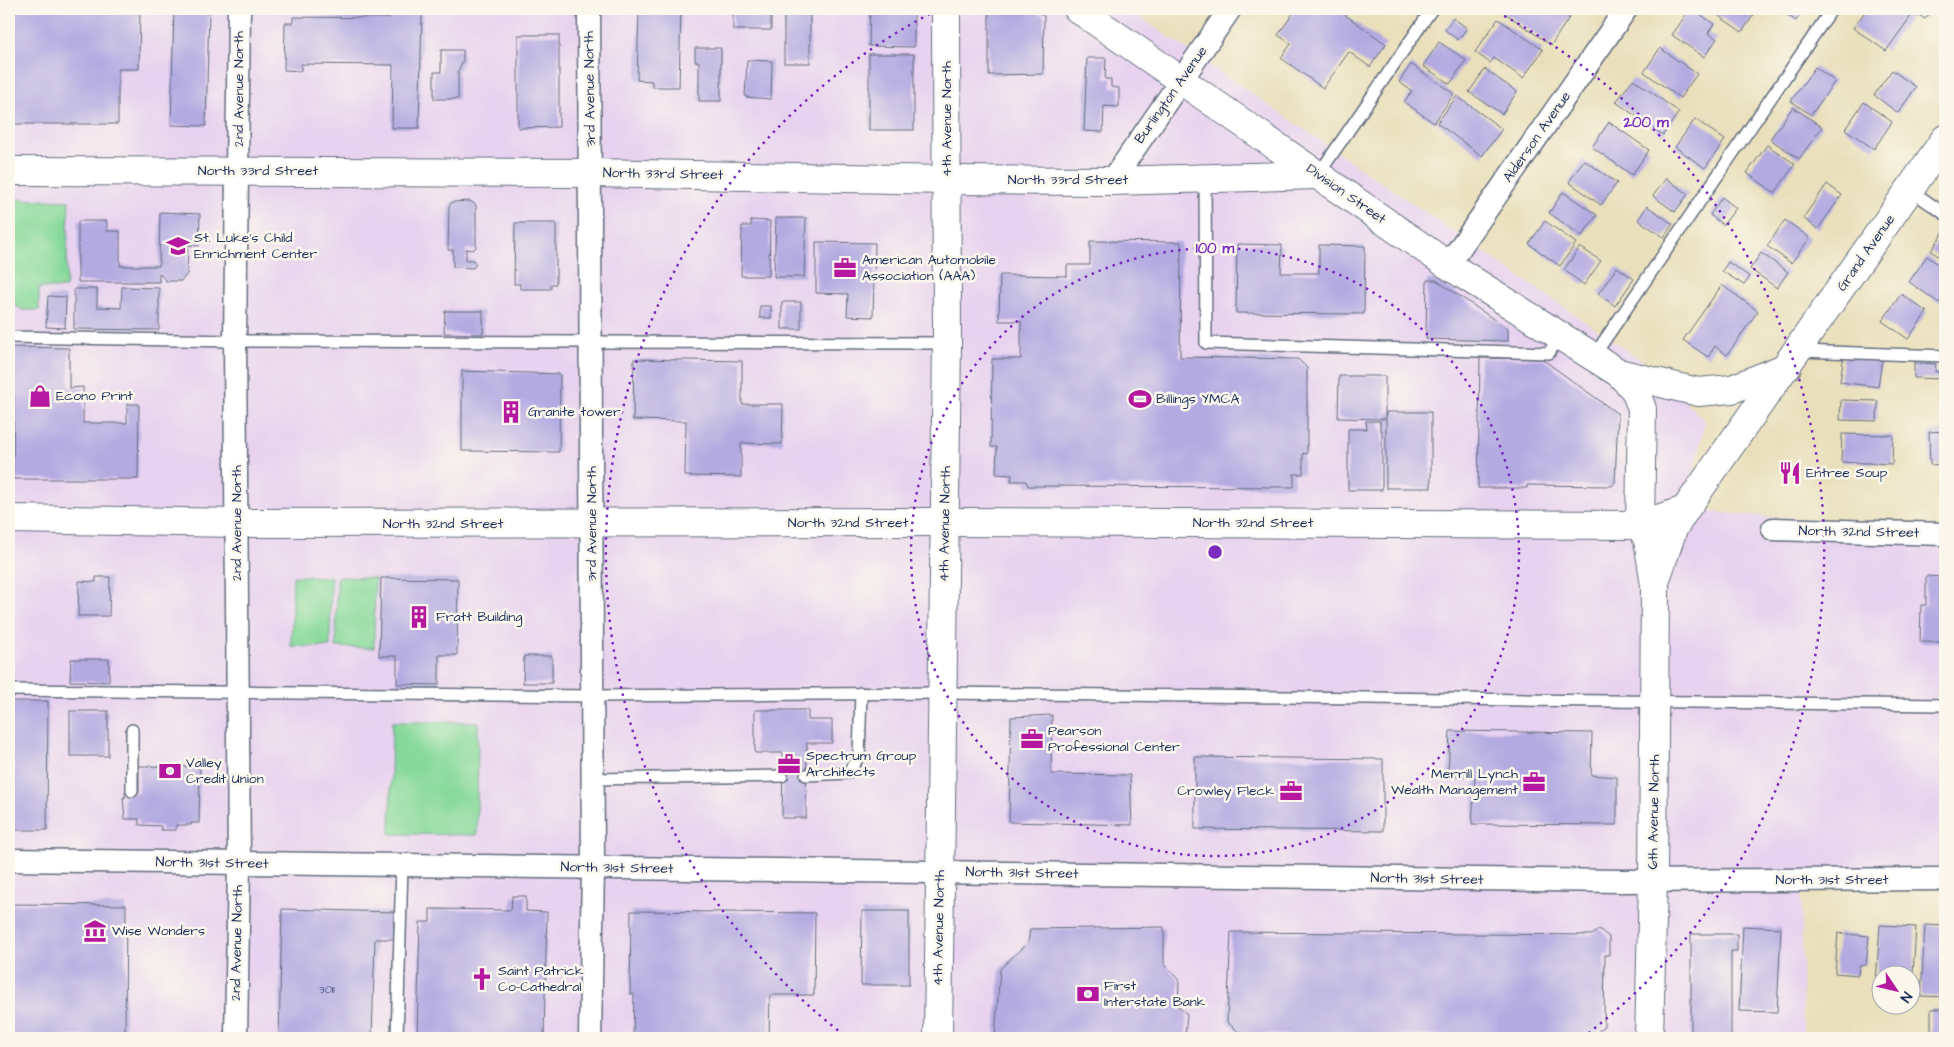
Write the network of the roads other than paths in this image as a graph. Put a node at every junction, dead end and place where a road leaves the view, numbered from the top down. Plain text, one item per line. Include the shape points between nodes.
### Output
1 (239, 9) edge
2 (589, 9) edge
3 (946, 9) edge
4 (1078, 9) edge
5 (1230, 9) edge
6 (1432, 9) edge
7 (1626, 9) edge
8 (1832, 9) edge
9 (1181, 80) junction
10 (1943, 147) edge
11 (9, 171) edge
12 (238, 171) junction
13 (591, 173) junction
14 (1318, 175) junction
15 (1206, 178) junction
16 (947, 180) junction
17 (1112, 181) junction
18 (1910, 190) junction
19 (1945, 214) edge
20 (1448, 265) junction
21 (1559, 336) junction
22 (9, 337) edge
23 (592, 340) junction
24 (235, 341) junction
25 (947, 343) junction
26 (1945, 356) edge
27 (1593, 357) junction
28 (1793, 359) junction
29 (1619, 374) junction
30 (1685, 510) junction
31 (9, 519) edge
32 (944, 522) junction
33 (237, 523) junction
34 (592, 524) junction
35 (1640, 525) junction
36 (1773, 530) dead end
37 (1945, 534) edge
38 (1655, 585) junction
39 (9, 690) edge
40 (238, 692) junction
41 (861, 693) junction
42 (944, 693) junction
43 (593, 696) junction
44 (1655, 702) junction
45 (1945, 705) edge
46 (132, 730) dead end
47 (806, 775) dead end
48 (782, 776) dead end
49 (593, 779) junction
50 (132, 791) dead end
51 (9, 860) edge
52 (239, 863) junction
53 (402, 865) junction
54 (594, 868) junction
55 (940, 872) junction
56 (1945, 879) edge
57 (1653, 881) junction
58 (236, 1038) edge
59 (396, 1038) edge
60 (590, 1038) edge
61 (938, 1038) edge
62 (1648, 1038) edge

1 - 12 street, 2nd Avenue North
2 - 13 street, 3rd Avenue North
3 - 16 main road, 4th Avenue North
4 - 9 main road, Division Street
5 - 9 street, Burlington Avenue
6 - 14 lane
7 - 20 street, Alderson Avenue
8 - 27 lane
9 - 14 main road, Division Street
9 - 17 street, Burlington Avenue
10 - 18 main road, Grand Avenue
11 - 12 main road, North 33rd Street
12 - 13 main road, North 33rd Street
12 - 24 street, 2nd Avenue North
13 - 16 main road, North 33rd Street
13 - 23 street, 3rd Avenue North
14 - 15 main road, North 33rd Street
14 - 20 main road, Division Street
15 - 17 main road, North 33rd Street
15 - 21 lane via 1206,342 1549,352
16 - 17 main road, North 33rd Street
16 - 25 main road, 4th Avenue North
18 - 19 lane
18 - 28 main road, Grand Avenue
20 - 21 main road, Division Street
21 - 27 main road, Division Street
22 - 24 lane
23 - 24 lane
23 - 25 lane
23 - 34 street, 3rd Avenue North
24 - 33 street, 2nd Avenue North
25 - 32 main road, 4th Avenue North
26 - 28 lane
27 - 29 main road, Division Street
28 - 29 main road via 1732,389 1698,392
28 - 30 main road, 6th Avenue North
29 - 35 main road, 6th Avenue North via 1635,390 1642,409
30 - 35 main road, North 32nd Street
30 - 38 main road, 6th Avenue North via 1673,529
31 - 33 main road, North 32nd Street
32 - 34 main road, North 32nd Street
32 - 35 main road, North 32nd Street
32 - 42 main road, 4th Avenue North
33 - 34 main road, North 32nd Street
33 - 40 street, 2nd Avenue North
34 - 43 street, 3rd Avenue North
35 - 38 main road, 6th Avenue North via 1648,540
36 - 37 street, North 32nd Street
38 - 44 main road, 6th Avenue North
39 - 40 lane
40 - 43 lane
40 - 52 street, 2nd Avenue North
41 - 42 lane
41 - 43 lane
41 - 47 lane via 859,756 848,773
42 - 44 lane
42 - 55 main road, 4th Avenue North
43 - 49 street, 3rd Avenue North
44 - 45 lane
44 - 57 main road, 6th Avenue North
46 - 50 lane
48 - 49 lane
49 - 54 street, 3rd Avenue North
51 - 52 street, North 31st Street
52 - 53 street, North 31st Street
52 - 58 street, 2nd Avenue North
53 - 54 street, North 31st Street
53 - 59 lane
54 - 55 street, North 31st Street
54 - 60 street, 3rd Avenue North
55 - 57 street, North 31st Street
55 - 61 main road, 4th Avenue North
56 - 57 street, North 31st Street
57 - 62 main road, 6th Avenue North

